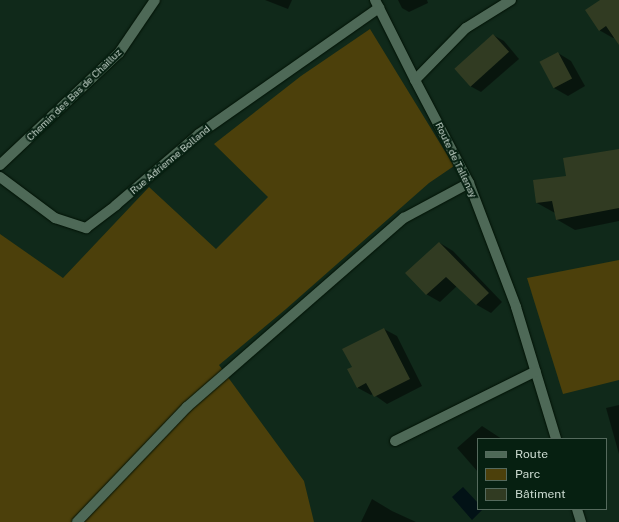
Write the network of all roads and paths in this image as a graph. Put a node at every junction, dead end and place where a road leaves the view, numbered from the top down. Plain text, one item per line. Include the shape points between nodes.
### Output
1 (155, 0) edge
2 (511, 0) edge
3 (377, 4) edge
4 (415, 80) junction
5 (0, 165) edge
6 (0, 177) edge
7 (469, 182) junction
8 (536, 371) junction
9 (556, 438) edge
10 (395, 440) dead end
11 (577, 510) edge
12 (77, 522) edge
13 (581, 522) edge

1 - 5 street, Chemin des Bas de Chailluz via 120,53
2 - 4 street via 466,28
3 - 4 street, Route de Tallenay
3 - 6 street, Rue Adrienne Bolland via 198,134 86,228 55,218
4 - 7 street, Route de Tallenay
7 - 8 street, Route de Tallenay via 516,307
7 - 12 street via 404,218 187,407
8 - 9 street, Route de Tallenay
8 - 10 street
11 - 13 street

